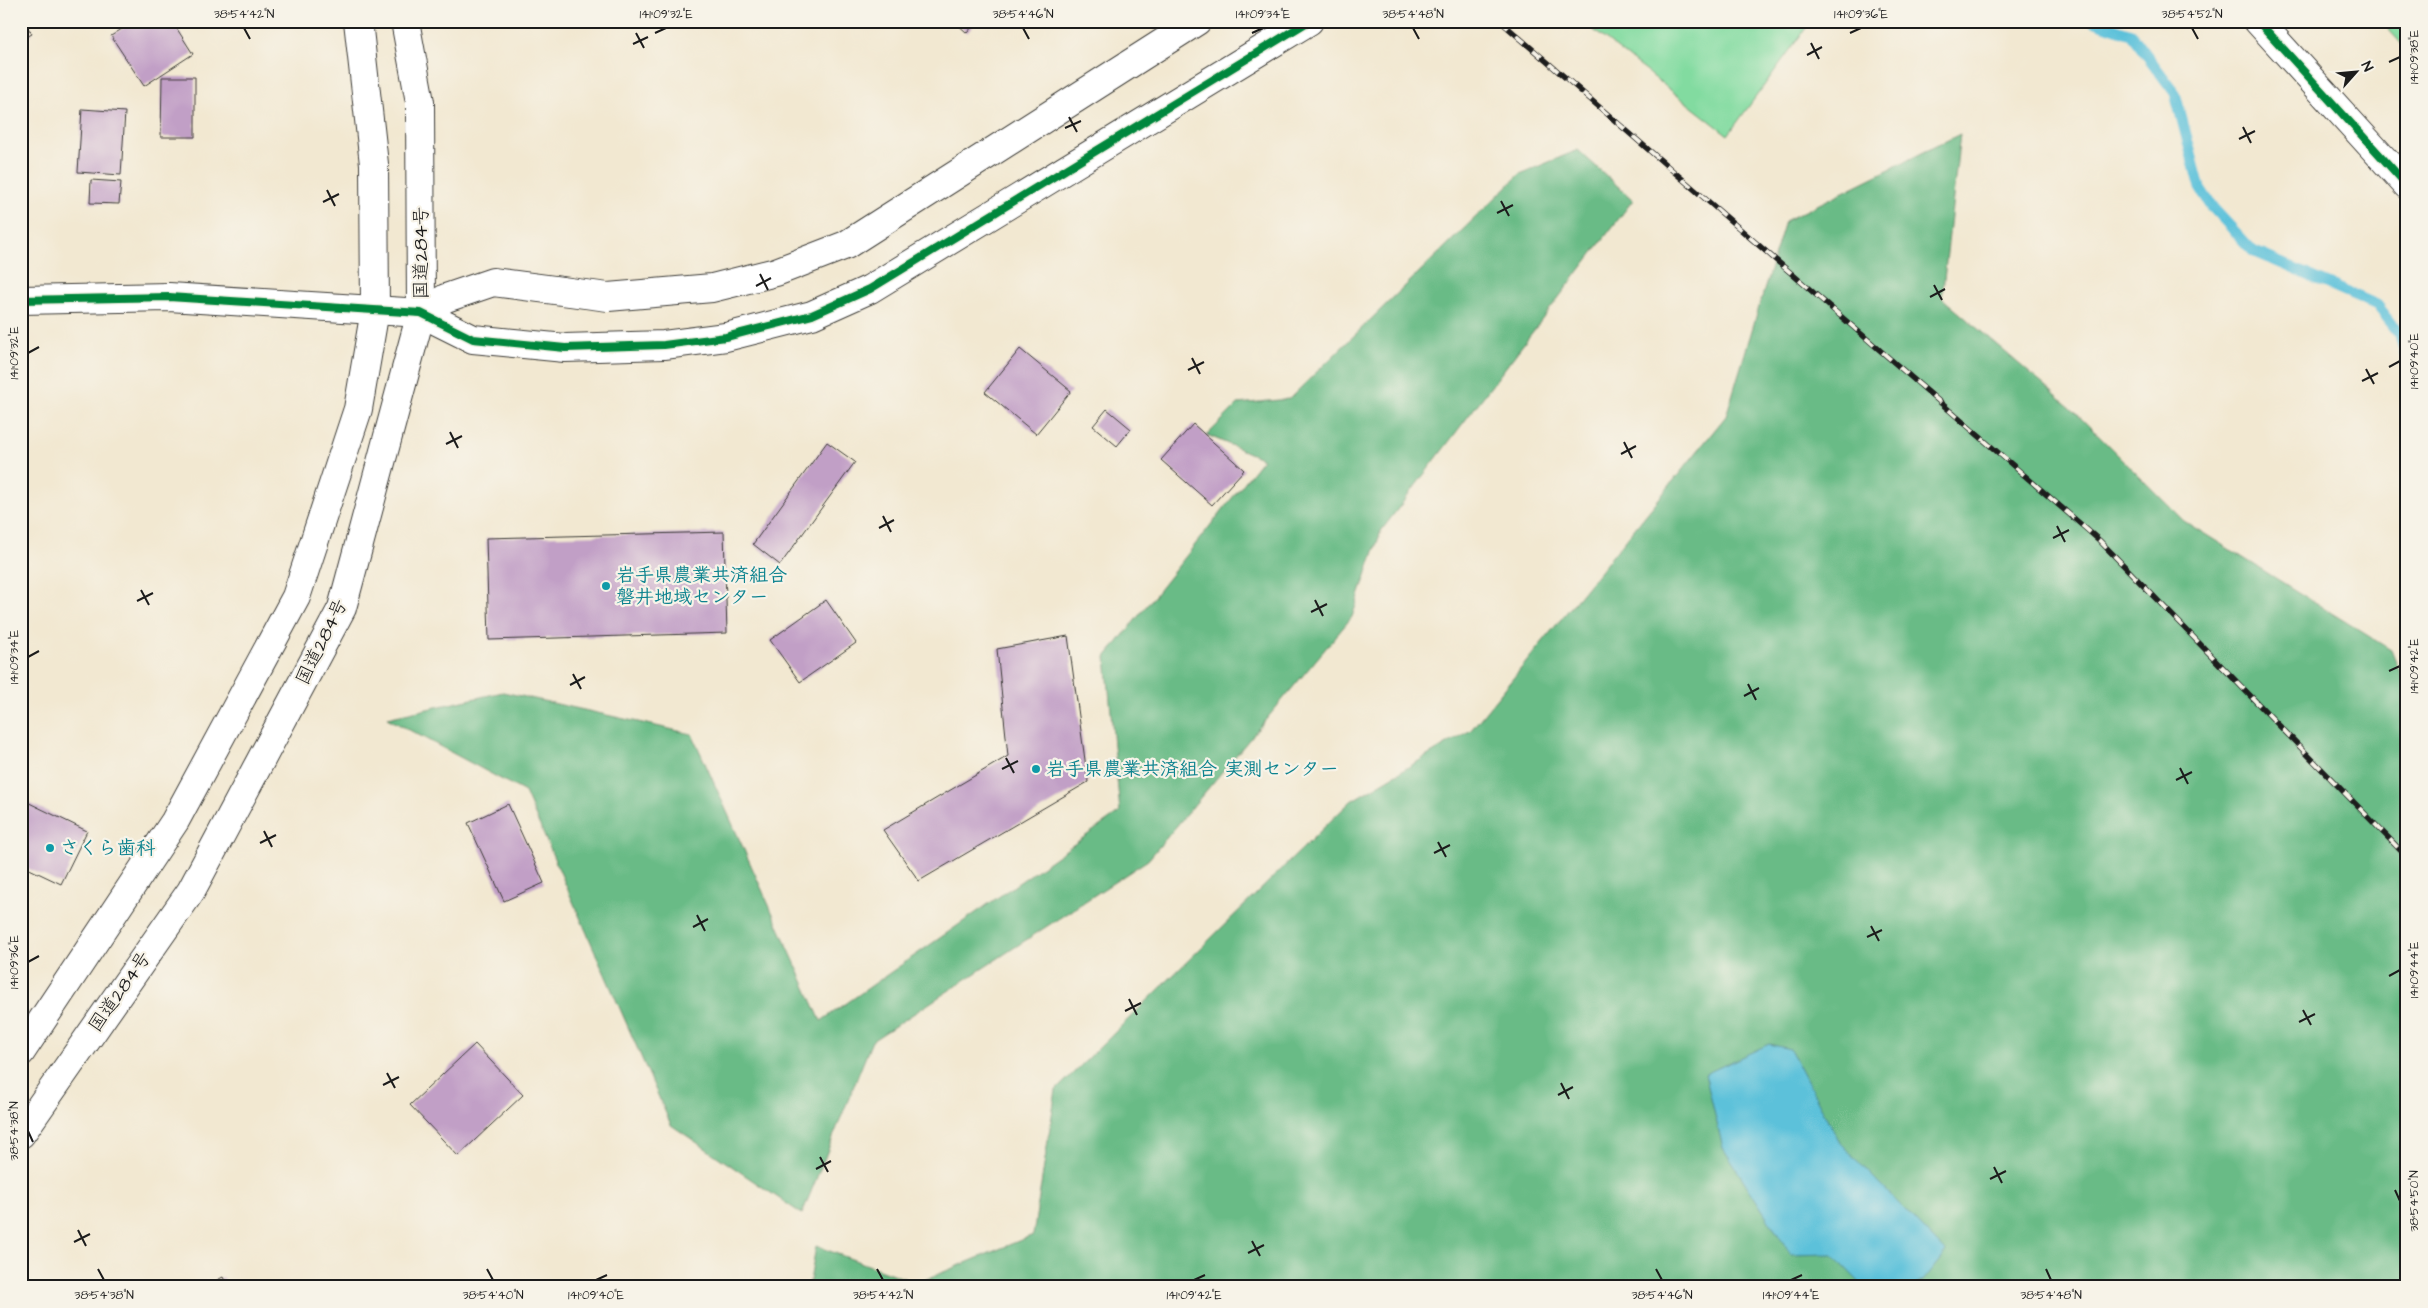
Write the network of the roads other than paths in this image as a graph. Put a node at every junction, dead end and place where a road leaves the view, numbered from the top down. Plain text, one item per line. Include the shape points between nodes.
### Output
1 (358, 21) edge
2 (405, 21) edge
3 (1197, 21) edge
4 (1309, 21) edge
5 (2258, 21) edge
6 (2407, 185) edge
7 (21, 300) edge
8 (375, 310) junction
9 (421, 313) junction
10 (21, 1052) edge
11 (21, 1134) edge

1 - 8 main road via 374,164
2 - 9 main road, 国道284号 via 420,102
3 - 9 main road via 846,246 776,272 712,288 608,297 493,282 446,298
4 - 9 main road via 870,289 812,315 726,337 664,345 565,348 473,339
5 - 6 main road
7 - 8 main road via 168,297
8 - 9 main road
8 - 10 main road via 358,409 296,597 175,821
9 - 11 main road, 国道284号 via 342,608 190,890

